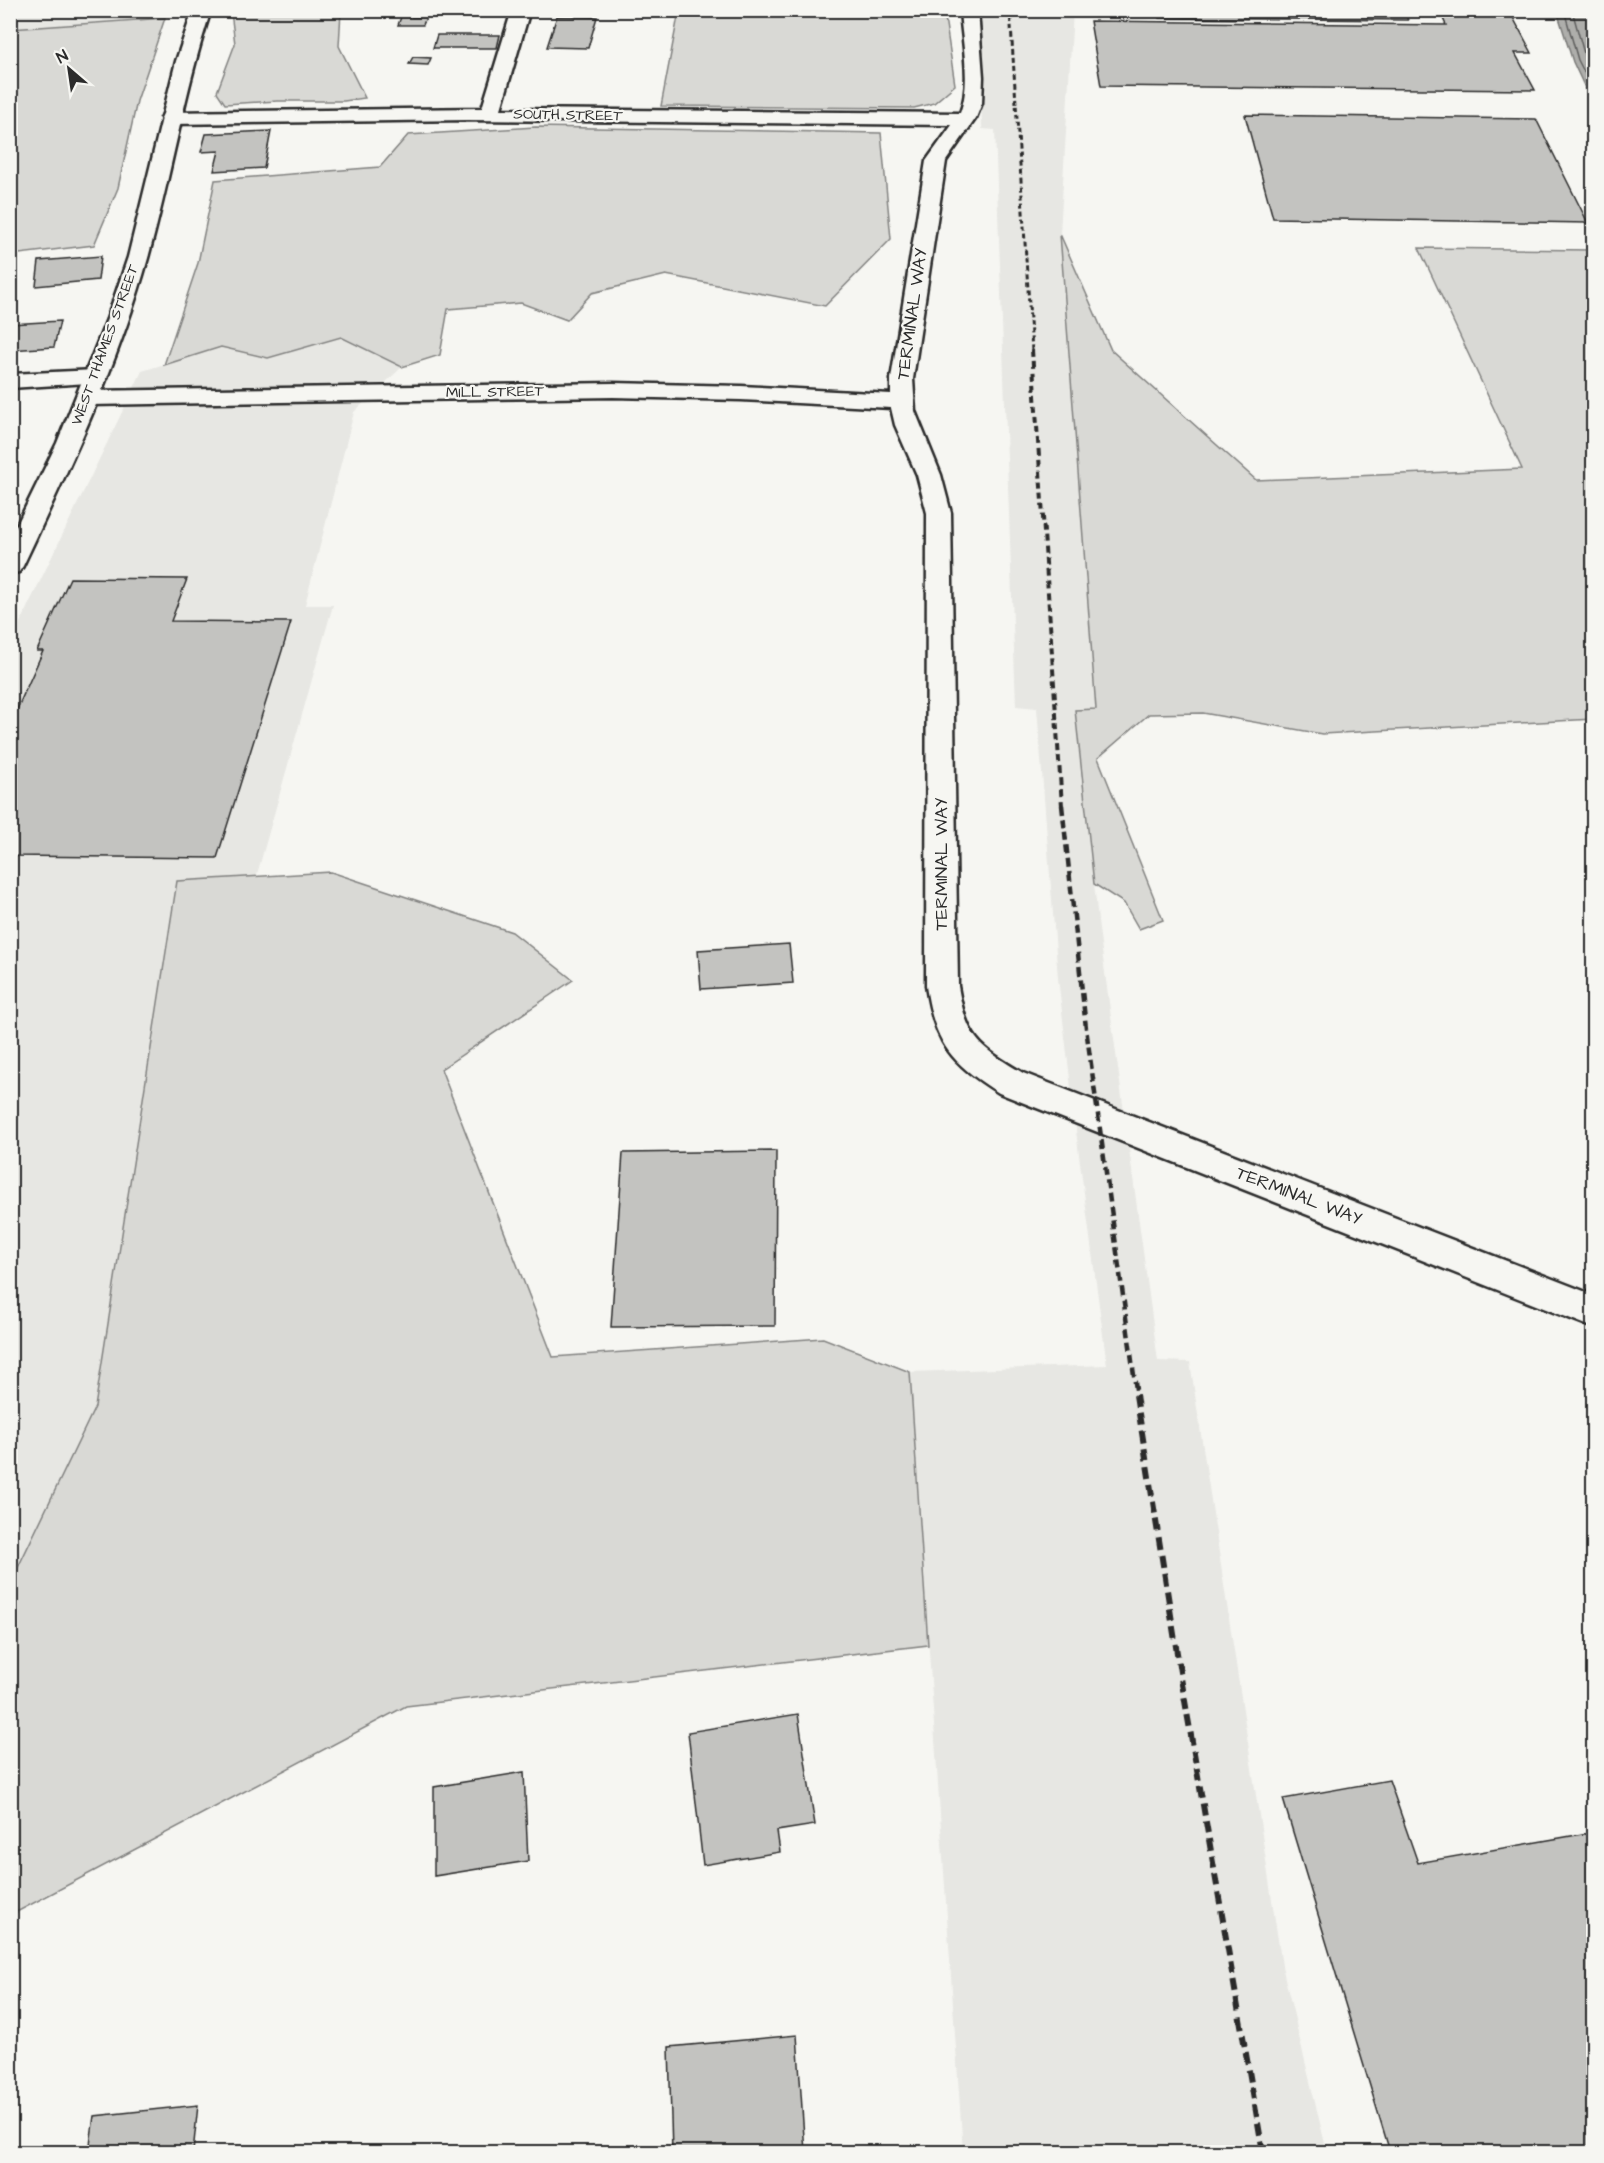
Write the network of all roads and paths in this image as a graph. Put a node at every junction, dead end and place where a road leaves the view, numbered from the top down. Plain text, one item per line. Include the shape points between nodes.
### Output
1 (202, 10) edge
2 (521, 10) edge
3 (969, 10) edge
4 (490, 114) junction
5 (170, 118) junction
6 (965, 119) junction
7 (10, 381) edge
8 (92, 388) junction
9 (902, 402) junction
10 (10, 566) edge
11 (1593, 1312) edge

1 - 5 street, WEST THAMES STREET
2 - 4 street
3 - 6 street, TERMINAL WAY via 974,94
4 - 5 street, SOUTH STREET
4 - 6 street, SOUTH STREET
5 - 8 street, WEST THAMES STREET via 138,257
6 - 9 street, TERMINAL WAY via 940,152 933,171 902,379
7 - 8 street, MILL STREET
8 - 9 street, MILL STREET via 623,390
8 - 10 street, WEST THAMES STREET
9 - 11 street, TERMINAL WAY via 907,425 930,475 939,513 942,986 946,1017 955,1037 966,1051 1011,1083

